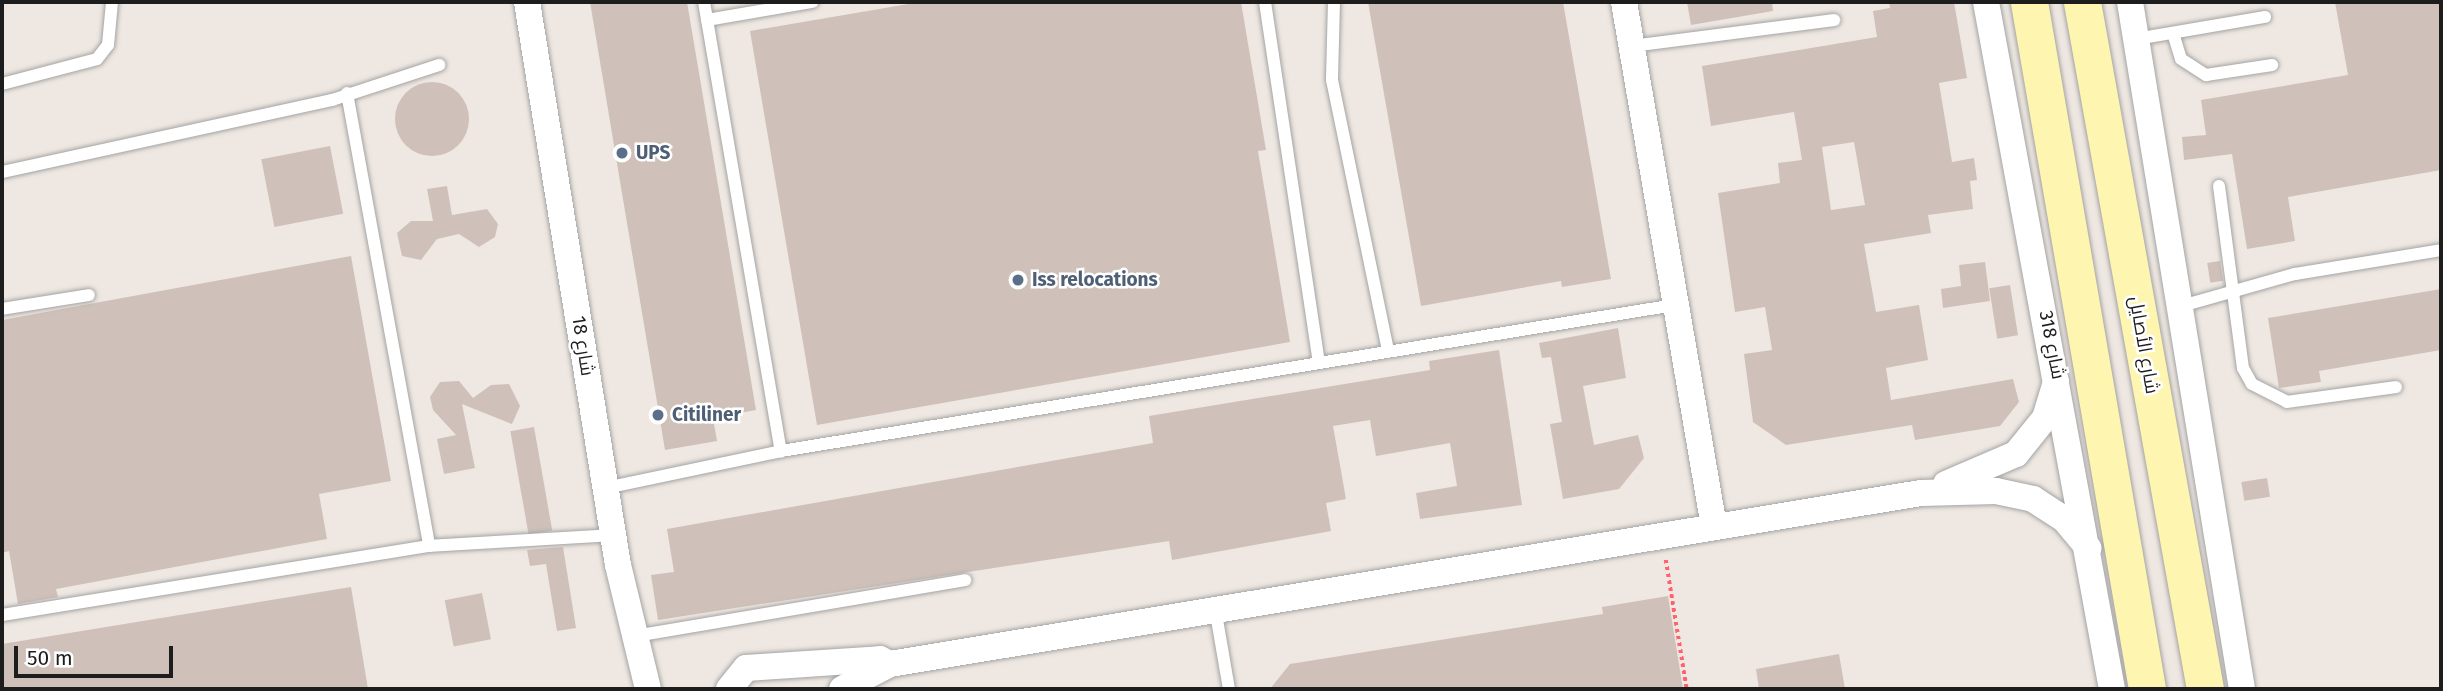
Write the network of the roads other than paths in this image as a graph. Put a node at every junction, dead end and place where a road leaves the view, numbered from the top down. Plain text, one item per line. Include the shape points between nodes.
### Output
1 (112, 2) edge
2 (527, 2) edge
3 (704, 2) edge
4 (812, 2) edge
5 (1265, 2) edge
6 (1334, 2) edge
7 (1624, 2) edge
8 (1986, 2) edge
9 (2029, 2) edge
10 (2082, 2) edge
11 (2130, 2) edge
12 (2265, 17) dead end
13 (707, 20) junction
14 (1834, 20) dead end
15 (2173, 33) junction
16 (2136, 39) junction
17 (1632, 46) junction
18 (439, 65) dead end
19 (2272, 65) dead end
20 (2, 84) edge
21 (347, 93) junction
22 (2, 172) edge
23 (2219, 186) dead end
24 (2441, 250) edge
25 (2232, 293) junction
26 (89, 295) dead end
27 (1675, 305) junction
28 (2178, 307) junction
29 (2, 309) edge
30 (1388, 351) junction
31 (1319, 362) junction
32 (2057, 373) junction
33 (2396, 387) dead end
34 (781, 451) junction
35 (606, 488) junction
36 (1921, 493) junction
37 (1714, 527) junction
38 (613, 535) junction
39 (429, 546) junction
40 (2088, 548) junction
41 (965, 580) dead end
42 (1215, 608) junction
43 (2, 615) edge
44 (635, 636) junction
45 (890, 664) junction
46 (648, 689) edge
47 (729, 689) edge
48 (842, 689) edge
49 (1229, 689) edge
50 (2112, 689) edge
51 (2147, 689) edge
52 (2205, 689) edge
53 (2242, 689) edge

1 - 20 lane via 108,45 97,60
2 - 35 street, شارع 18
3 - 13 lane
4 - 13 lane
5 - 31 lane
6 - 30 lane via 1332,80
7 - 17 street
8 - 32 street, شارع 318
9 - 51 main road
10 - 52 main road, شارع الأصايل
11 - 16 street
12 - 15 lane
13 - 34 lane
14 - 17 lane
15 - 16 lane
15 - 19 lane via 2181,59 2206,75
16 - 28 street
17 - 27 street
18 - 21 lane
21 - 22 lane
21 - 39 lane
23 - 25 lane
24 - 25 lane via 2295,274
25 - 28 lane
25 - 33 lane via 2243,368 2252,384 2269,395 2287,402
26 - 29 lane
27 - 30 lane
27 - 37 street
28 - 53 street
30 - 31 lane
31 - 34 lane
32 - 36 street via 2045,418 2016,454
32 - 40 street, شارع 318
34 - 35 lane
35 - 38 street, شارع 18
36 - 37 street
36 - 40 street via 1996,491 2024,496 2064,519
37 - 42 street
38 - 39 lane
38 - 44 street, شارع 18
39 - 43 lane
40 - 50 street, شارع 318
41 - 44 lane
42 - 45 street
42 - 49 lane
44 - 46 street, شارع 18
45 - 47 street via 880,659 746,668
45 - 48 street

